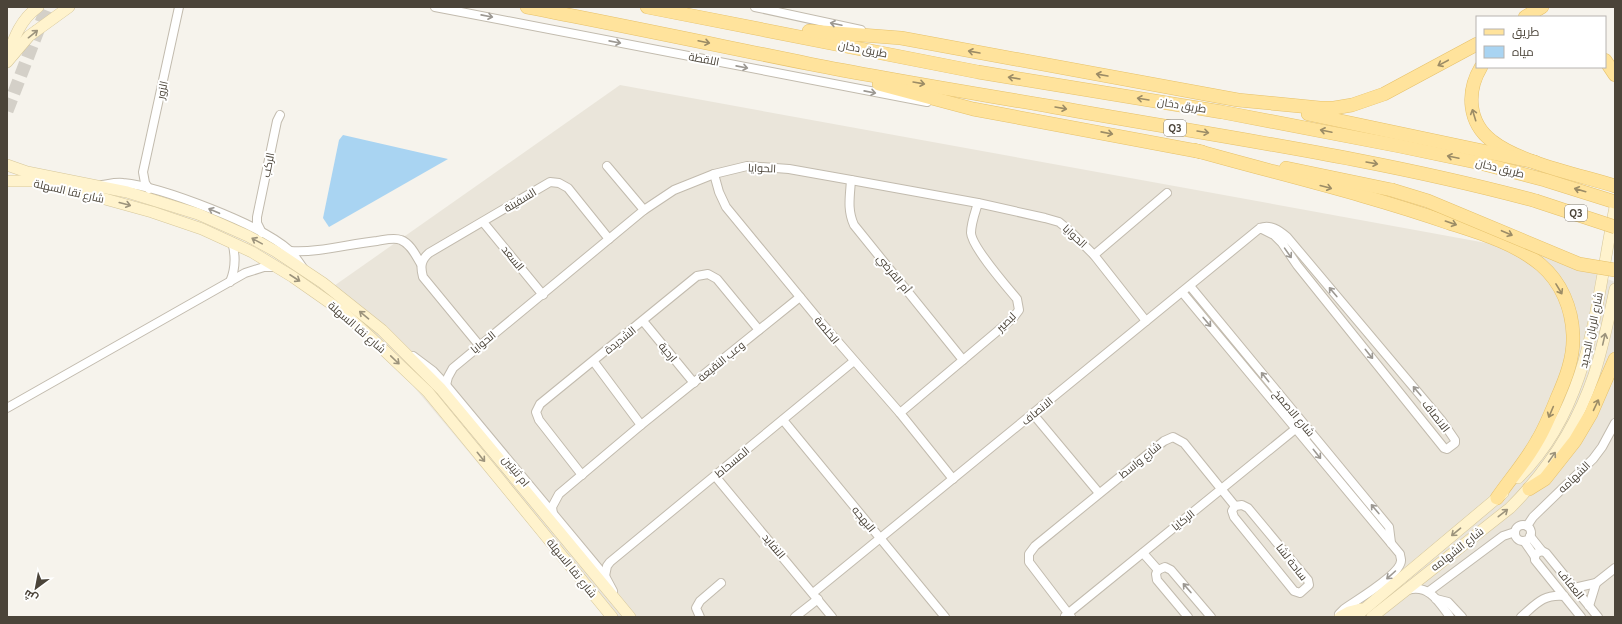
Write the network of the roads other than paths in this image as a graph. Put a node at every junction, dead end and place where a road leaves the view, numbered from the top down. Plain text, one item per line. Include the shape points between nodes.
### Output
1 (38, 7) edge
2 (69, 7) edge
3 (178, 7) edge
4 (435, 7) edge
5 (526, 7) edge
6 (647, 7) edge
7 (755, 7) edge
8 (1542, 7) edge
9 (1527, 16) edge
10 (746, 26) junction
11 (901, 38) junction
12 (1476, 45) edge
13 (7, 59) edge
14 (7, 62) edge
15 (1606, 62) edge
16 (812, 64) junction
17 (1481, 68) edge
18 (1615, 75) edge
19 (1238, 100) junction
20 (973, 109) junction
21 (280, 114) dead end
22 (1194, 150) junction
23 (1535, 162) junction
24 (7, 164) edge
25 (607, 166) dead end
26 (143, 172) junction
27 (714, 174) junction
28 (7, 176) edge
29 (851, 180) junction
30 (7, 181) edge
31 (33, 181) junction
32 (133, 184) junction
33 (96, 186) junction
34 (1615, 186) edge
35 (149, 189) junction
36 (1167, 193) dead end
37 (1615, 202) edge
38 (978, 203) junction
39 (1615, 207) edge
40 (644, 210) junction
41 (257, 217) junction
42 (483, 222) junction
43 (244, 224) junction
44 (1615, 227) edge
45 (1260, 228) junction
46 (262, 233) junction
47 (609, 239) junction
48 (232, 242) junction
49 (290, 251) junction
50 (1094, 255) junction
51 (421, 264) junction
52 (277, 267) junction
53 (304, 269) junction
54 (1615, 270) edge
55 (229, 283) junction
56 (1190, 286) junction
57 (1615, 290) edge
58 (1182, 292) junction
59 (543, 295) junction
60 (800, 297) junction
61 (643, 321) junction
62 (1146, 321) junction
63 (759, 330) junction
64 (479, 345) junction
65 (402, 350) junction
66 (1615, 359) edge
67 (963, 360) junction
68 (854, 361) junction
69 (594, 362) junction
70 (453, 368) junction
71 (433, 371) junction
72 (694, 383) junction
73 (446, 386) junction
74 (7, 408) edge
75 (900, 413) junction
76 (1033, 414) junction
77 (783, 420) junction
78 (1615, 423) edge
79 (641, 425) junction
80 (1300, 426) junction
81 (1184, 443) joint
82 (582, 475) junction
83 (715, 476) junction
84 (953, 479) junction
85 (1221, 489) junction
86 (1529, 489) junction
87 (1099, 493) junction
88 (537, 496) junction
89 (557, 496) junction
90 (1497, 498) junction
91 (1235, 506) junction
92 (552, 514) junction
93 (1527, 526) junction
94 (1515, 532) junction
95 (880, 538) junction
96 (1527, 539) junction
97 (1542, 551) junction
98 (1143, 553) junction
99 (1535, 557) junction
100 (592, 562) junction
101 (610, 562) junction
102 (1615, 568) edge
103 (1158, 570) junction
104 (605, 576) junction
105 (1551, 580) junction
106 (721, 583) dead end
107 (1596, 583) junction
108 (1574, 588) junction
109 (1405, 590) junction
110 (1428, 592) junction
111 (816, 596) junction
112 (1564, 596) junction
113 (1543, 598) junction
114 (1436, 599) junction
115 (618, 603) junction
116 (1589, 606) junction
117 (1384, 607) junction
118 (1368, 613) edge
119 (1068, 616) edge
120 (612, 617) edge
121 (630, 617) edge
122 (700, 617) edge
123 (794, 617) edge
124 (832, 617) edge
125 (945, 617) edge
126 (1188, 617) edge
127 (1212, 617) edge
128 (1339, 617) edge
129 (1354, 617) edge
130 (1377, 617) edge
131 (1450, 617) edge
132 (1462, 617) edge
133 (1521, 617) edge
134 (1581, 617) edge
135 (1598, 617) edge

1 - 13 street via 21,24
14 -> 2 street via 29,36
3 - 26 street, الزور
4 -> 20 street, اللقطة via 903,99
5 -> 16 main road, اللقطة
6 - 10 main road
11 -> 7 street
8 - 9 main road
10 - 11 main road
37 -> 10 main road, طريق دخان via 1480,163 1299,126 978,72
19 -> 11 main road
12 -> 19 main road via 1384,94 1352,105 1320,108
15 - 18 main road
16 - 20 main road
16 -> 44 main road, طريق دخان / Q3, bridge via 1253,141 1467,182
23 -> 17 main road via 1500,147 1480,129 1473,113 1471,92
19 - 23 main road
20 -> 22 main road
21 - 41 street, الركب
22 -> 54 main road, bridge via 1392,190 1434,204 1578,264
22 -> 90 main road via 1390,204 1466,228 1527,254 1551,276 1561,290 1570,313 1573,334 1570,362 1563,386 1543,430
23 - 34 main road
24 - 33 street, شارع نقا السهلة via 28,172
25 - 40 street
26 - 32 street, الزور
26 - 35 street
27 - 29 street, الحوايا via 747,166 789,169
27 - 40 street, الحوايا via 674,190
27 - 60 street, الخلصة via 726,207
28 - 31 street
29 - 38 street, الحوايا
29 - 67 street, أم القرضي via 849,208 854,226
30 - 31 street, شارع نقا السهلة
31 -> 48 street, شارع نقا السهلة via 152,212
32 - 33 street, شارع نقا السهلة
32 - 35 street, شارع نقا السهلة
53 -> 33 street, شارع نقا السهلة via 248,236 198,214 127,192
43 -> 35 street, شارع نقا السهلة via 192,202
36 - 50 street, الحوايا
38 - 50 street, الحوايا via 1059,222
38 - 67 street, لبصير via 971,235 976,247 1017,299 1019,310
39 - 90 street, شارع الريان الجديد via 1593,328 1580,377 1564,414 1546,444 1520,476
40 - 47 street, الحوايا
41 - 43 street via 252,222
41 - 46 street, الركب
42 - 47 street, السفينة via 550,182 559,182 568,188
42 - 51 street, السفينة via 429,253
42 - 59 street, السعد
43 - 46 street, شارع نقا السهلة
45 -> 45 street, الانصاف via 1274,235 1282,243 1444,448 1455,444 1442,421 1287,237 1274,228
45 - 56 street, الانصاف
46 - 49 street, شارع نقا السهلة
47 - 59 street, الحوايا
48 - 52 street, شارع نقا السهلة
48 - 55 street via 235,260
49 - 51 street via 396,239 408,245
49 - 53 street, شارع نقا السهلة
50 - 62 street, الحوايا
51 - 64 street via 423,277
52 - 55 street via 245,272
52 -> 120 street, شارع نقا السهلة via 342,312 428,392
65 -> 53 street, شارع نقا السهلة via 363,313
55 - 74 street
56 - 58 street, الانصاف
80 -> 56 street, شارع الاصمخ
86 -> 57 street, شارع الريان الجديد via 1566,436 1585,398 1602,345
58 - 62 street, الانصاف
58 -> 80 street, شارع الاصمخ
59 - 64 street, الحوايا
60 - 63 street, وعب النقيعة
60 - 68 street, الخلصة
61 - 63 street, الشديدة via 697,276 708,274 717,279
61 - 69 street, الشديدة
61 - 72 street, ارحية
62 - 76 street, الانصاف
63 - 72 street, وعب النقيعة
64 - 70 street, الحوايا
65 - 71 street, ام ثنيتين
65 - 115 street, شارع نقا السهلة via 441,389
86 -> 66 main road via 1545,479 1575,441 1591,414
67 - 75 street, لبصير
68 - 75 street, الخلصة
68 - 77 street, المسحاط
69 - 79 street
69 - 82 street, الشديدة via 540,404 536,412 538,420
70 - 71 street
70 - 73 street, الحوايا
71 - 73 street, ام ثنيتين
72 - 79 street, وعب النقيعة
73 - 88 street, ام ثنيتين
75 - 84 street, الخلصة
76 - 84 street, الانصاف
76 - 87 street
77 - 83 street, المسحاط
77 - 95 street, البهجه
78 - 93 street, الشهامه via 1593,459 1533,517
79 - 82 street, وعب النقيعة
80 - 85 street, الركايا
80 -> 128 street, شارع الاصمخ via 1400,554 1398,569 1344,609
81 - 85 street, ساحة لشا
81 - 87 street, شارع واسط via 1173,437 1164,441
82 - 89 street, وعب النقيعة
83 - 101 street, المسحاط
83 - 111 street, النفايد
84 - 95 street, الانصاف
85 - 91 street, ساحة لشا
85 - 98 street, الركايا
109 -> 86 street, شارع الشهامه via 1510,508
87 - 119 street, شارع واسط via 1035,546 1029,554 1029,562
88 - 89 street
88 - 92 street, ام ثنيتين
89 - 92 street
90 -> 118 street, شارع الشهامه
91 - 91 street, ساحة لشا via 1232,511 1234,516 1294,591 1300,593 1309,585 1308,580 1248,508 1242,505
92 - 100 street, ام ثنيتين
93 - 94 street via 1519,526
93 - 96 street via 1530,531
94 - 96 street via 1518,540
94 - 110 street via 1503,536
95 - 111 street, الانصاف
95 - 125 street, البهجه
96 - 97 street, العفاف
96 - 99 street, العفاف
97 - 99 street via 1536,553
97 - 108 street, العفاف
98 - 103 street
98 - 119 street, الركايا
99 - 105 street, العفاف
100 - 101 street
100 - 104 street, ام ثنيتين
101 - 104 street
102 - 107 street
103 - 126 street via 1157,580
127 -> 103 street via 1171,570 1165,567
104 - 115 street, ام ثنيتين
105 - 112 street, العفاف
105 - 113 street, العفاف
106 - 122 street via 696,608
107 - 108 street
107 - 116 street
108 - 116 street, العفاف
109 - 110 street via 1416,588
109 - 117 street, شارع الشهامه
110 - 114 street
111 - 123 street, الانصاف
111 - 124 street, النفايد
112 - 113 street, العفاف
112 - 134 street, العفاف
113 - 133 street, العفاف
114 - 131 street
114 - 132 street via 1448,602
115 - 121 street, شارع نقا السهلة
116 - 135 street, العفاف
117 - 118 street, شارع الشهامه
117 - 130 street, شارع الشهامه
118 - 128 street via 1358,609
118 - 129 street, شارع الشهامه

